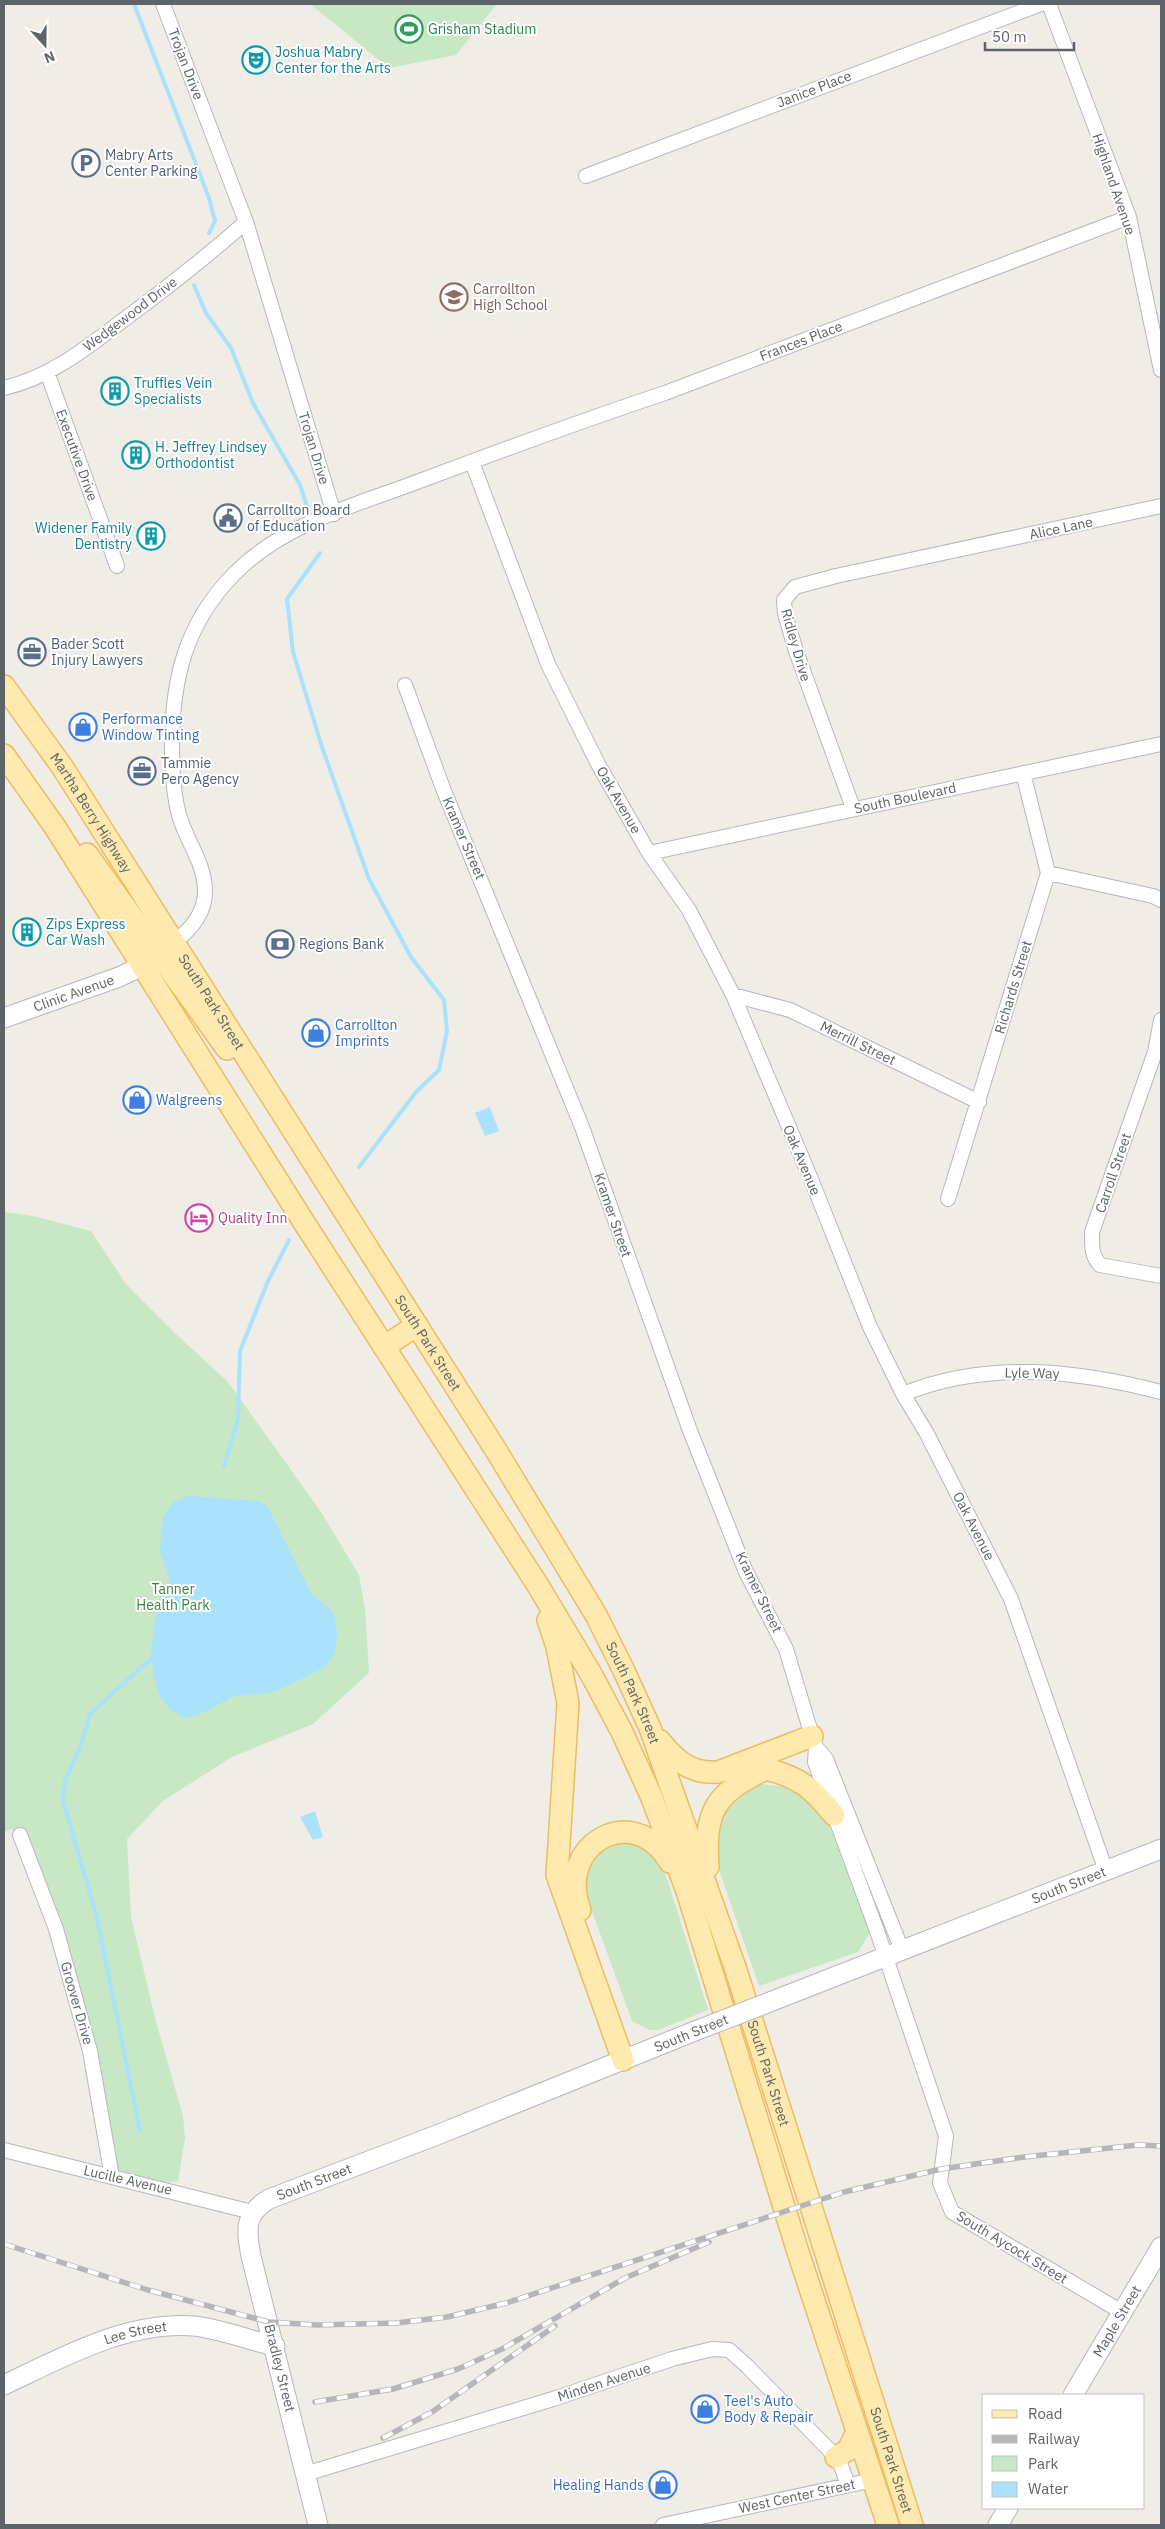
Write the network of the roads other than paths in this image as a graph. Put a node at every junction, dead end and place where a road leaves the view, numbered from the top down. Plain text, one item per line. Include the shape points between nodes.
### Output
1 (163, 4) edge
2 (1042, 4) edge
3 (1049, 4) edge
4 (586, 176) dead end
5 (1128, 216) junction
6 (246, 222) junction
7 (1161, 370) edge
8 (47, 372) junction
9 (4, 388) edge
10 (472, 462) junction
11 (1161, 506) edge
12 (334, 514) junction
13 (961, 549) joint
14 (117, 566) dead end
15 (404, 685) dead end
16 (4, 686) edge
17 (1161, 744) edge
18 (4, 755) edge
19 (1023, 773) junction
20 (853, 808) junction
21 (55, 827) junction
22 (649, 853) junction
23 (1048, 873) junction
24 (1161, 900) edge
25 (166, 948) junction
26 (142, 966) junction
27 (732, 995) junction
28 (4, 1018) edge
29 (1161, 1020) edge
30 (978, 1102) junction
31 (948, 1199) dead end
32 (1161, 1276) edge
33 (417, 1325) junction
34 (384, 1347) junction
35 (1161, 1392) edge
36 (903, 1394) junction
37 (537, 1584) junction
38 (650, 1728) junction
39 (814, 1742) junction
40 (766, 1769) junction
41 (834, 1815) junction
42 (20, 1835) dead end
43 (1161, 1849) edge
44 (1106, 1870) junction
45 (687, 1891) junction
46 (710, 1898) junction
47 (894, 1953) junction
48 (630, 2057) junction
49 (4, 2150) edge
50 (112, 2177) junction
51 (252, 2212) junction
52 (1161, 2247) edge
53 (1122, 2312) junction
54 (275, 2346) junction
55 (4, 2385) edge
56 (1074, 2394) edge
57 (857, 2432) junction
58 (836, 2457) junction
59 (305, 2474) junction
60 (872, 2480) junction
61 (848, 2486) junction
62 (1007, 2509) edge
63 (707, 2521) edge
64 (318, 2525) edge
65 (663, 2525) edge
66 (888, 2525) edge
67 (912, 2525) edge
68 (998, 2525) edge

1 - 6 street, Trojan Drive
2 - 4 street, Janice Place
3 - 5 street, Highland Avenue
5 - 7 street, Highland Avenue
5 - 10 street, Frances Place via 665,393
6 - 8 street, Wedgewood Drive via 159,294 65,363
6 - 12 street, Trojan Drive
8 - 9 street, Wedgewood Drive
8 - 14 street, Executive Drive
10 - 12 street, Frances Place
10 - 22 street, Oak Avenue via 548,664 598,764
11 - 13 street, Alice Lane
12 - 25 street via 288,532 234,574 194,629 181,662 172,709 174,790 179,817 202,870 205,889 204,906 195,922
13 - 20 street, Ridley Drive via 796,587 784,600 796,651
15 - 39 street, Kramer Street via 582,1127 689,1428 746,1572 786,1649
16 - 25 main road, Martha Berry Highway via 62,768
17 - 19 street, South Boulevard
18 - 21 main road
19 - 20 street, South Boulevard
19 - 23 street
20 - 22 street, South Boulevard
21 - 25 main road via 83,849
21 - 26 main road
22 - 27 street, Oak Avenue via 689,910
23 - 24 street
23 - 30 street, Richards Street
25 - 26 main road
25 - 33 main road, South Park Street via 260,1079
26 - 28 street, Clinic Avenue via 120,977
26 - 34 main road, South Park Street
27 - 30 street, Merrill Street via 790,1010
27 - 36 street, Oak Avenue via 811,1179 870,1328
29 - 32 street, Carroll Street via 1155,1052 1092,1232 1093,1257 1100,1265
30 - 31 street, Richards Street
33 - 34 main road
33 - 38 main road, South Park Street via 596,1615
34 - 37 main road, South Park Street
35 - 36 street, Lyle Way via 1086,1375 1015,1371 962,1377 928,1384
36 - 44 street, Oak Avenue via 926,1432 1010,1599
37 - 45 main road, South Park Street via 622,1732 652,1798
37 - 48 main road via 557,1647 568,1703 557,1875
38 - 39 main road via 677,1761 693,1770 710,1772
38 - 46 main road, South Park Street
39 - 40 main road
39 - 41 street, Kramer Street via 815,1762
39 - 47 street, Kramer Street via 826,1760
40 - 41 main road via 789,1774 803,1783
40 - 46 main road via 734,1786 713,1812 706,1838
41 - 47 street, Kramer Street
42 - 50 street, Groover Drive via 56,1929 90,2051
43 - 44 street, South Street
44 - 47 street, South Street
45 - 48 main road via 661,1848 651,1840 630,1832 601,1838 587,1850 577,1867 575,1887 578,1904
45 - 57 main road, South Park Street via 755,2118
46 - 67 main road, South Park Street via 735,1967
47 - 48 street, South Street, bridge
47 - 53 street, South Aycock Street via 946,2136 940,2184 952,2212
48 - 51 street, South Street via 269,2199
49 - 50 street, Lucille Avenue
50 - 51 street, Lucille Avenue
51 - 54 street, Bradley Street via 247,2227 248,2239
52 - 53 street, Maple Street
53 - 56 street, Maple Street
54 - 55 street, Lee Street via 195,2326 142,2329 108,2338
54 - 59 street, Bradley Street
57 - 58 main road via 848,2450
57 - 60 main road, South Park Street
58 - 59 street, Minden Avenue via 729,2350 712,2349
58 - 61 street, Minden Avenue
59 - 64 street, Bradley Street
60 - 61 street, West Center Street
60 - 66 main road, South Park Street
61 - 63 street, West Center Street
62 - 68 street
63 - 65 street, West Center Street

